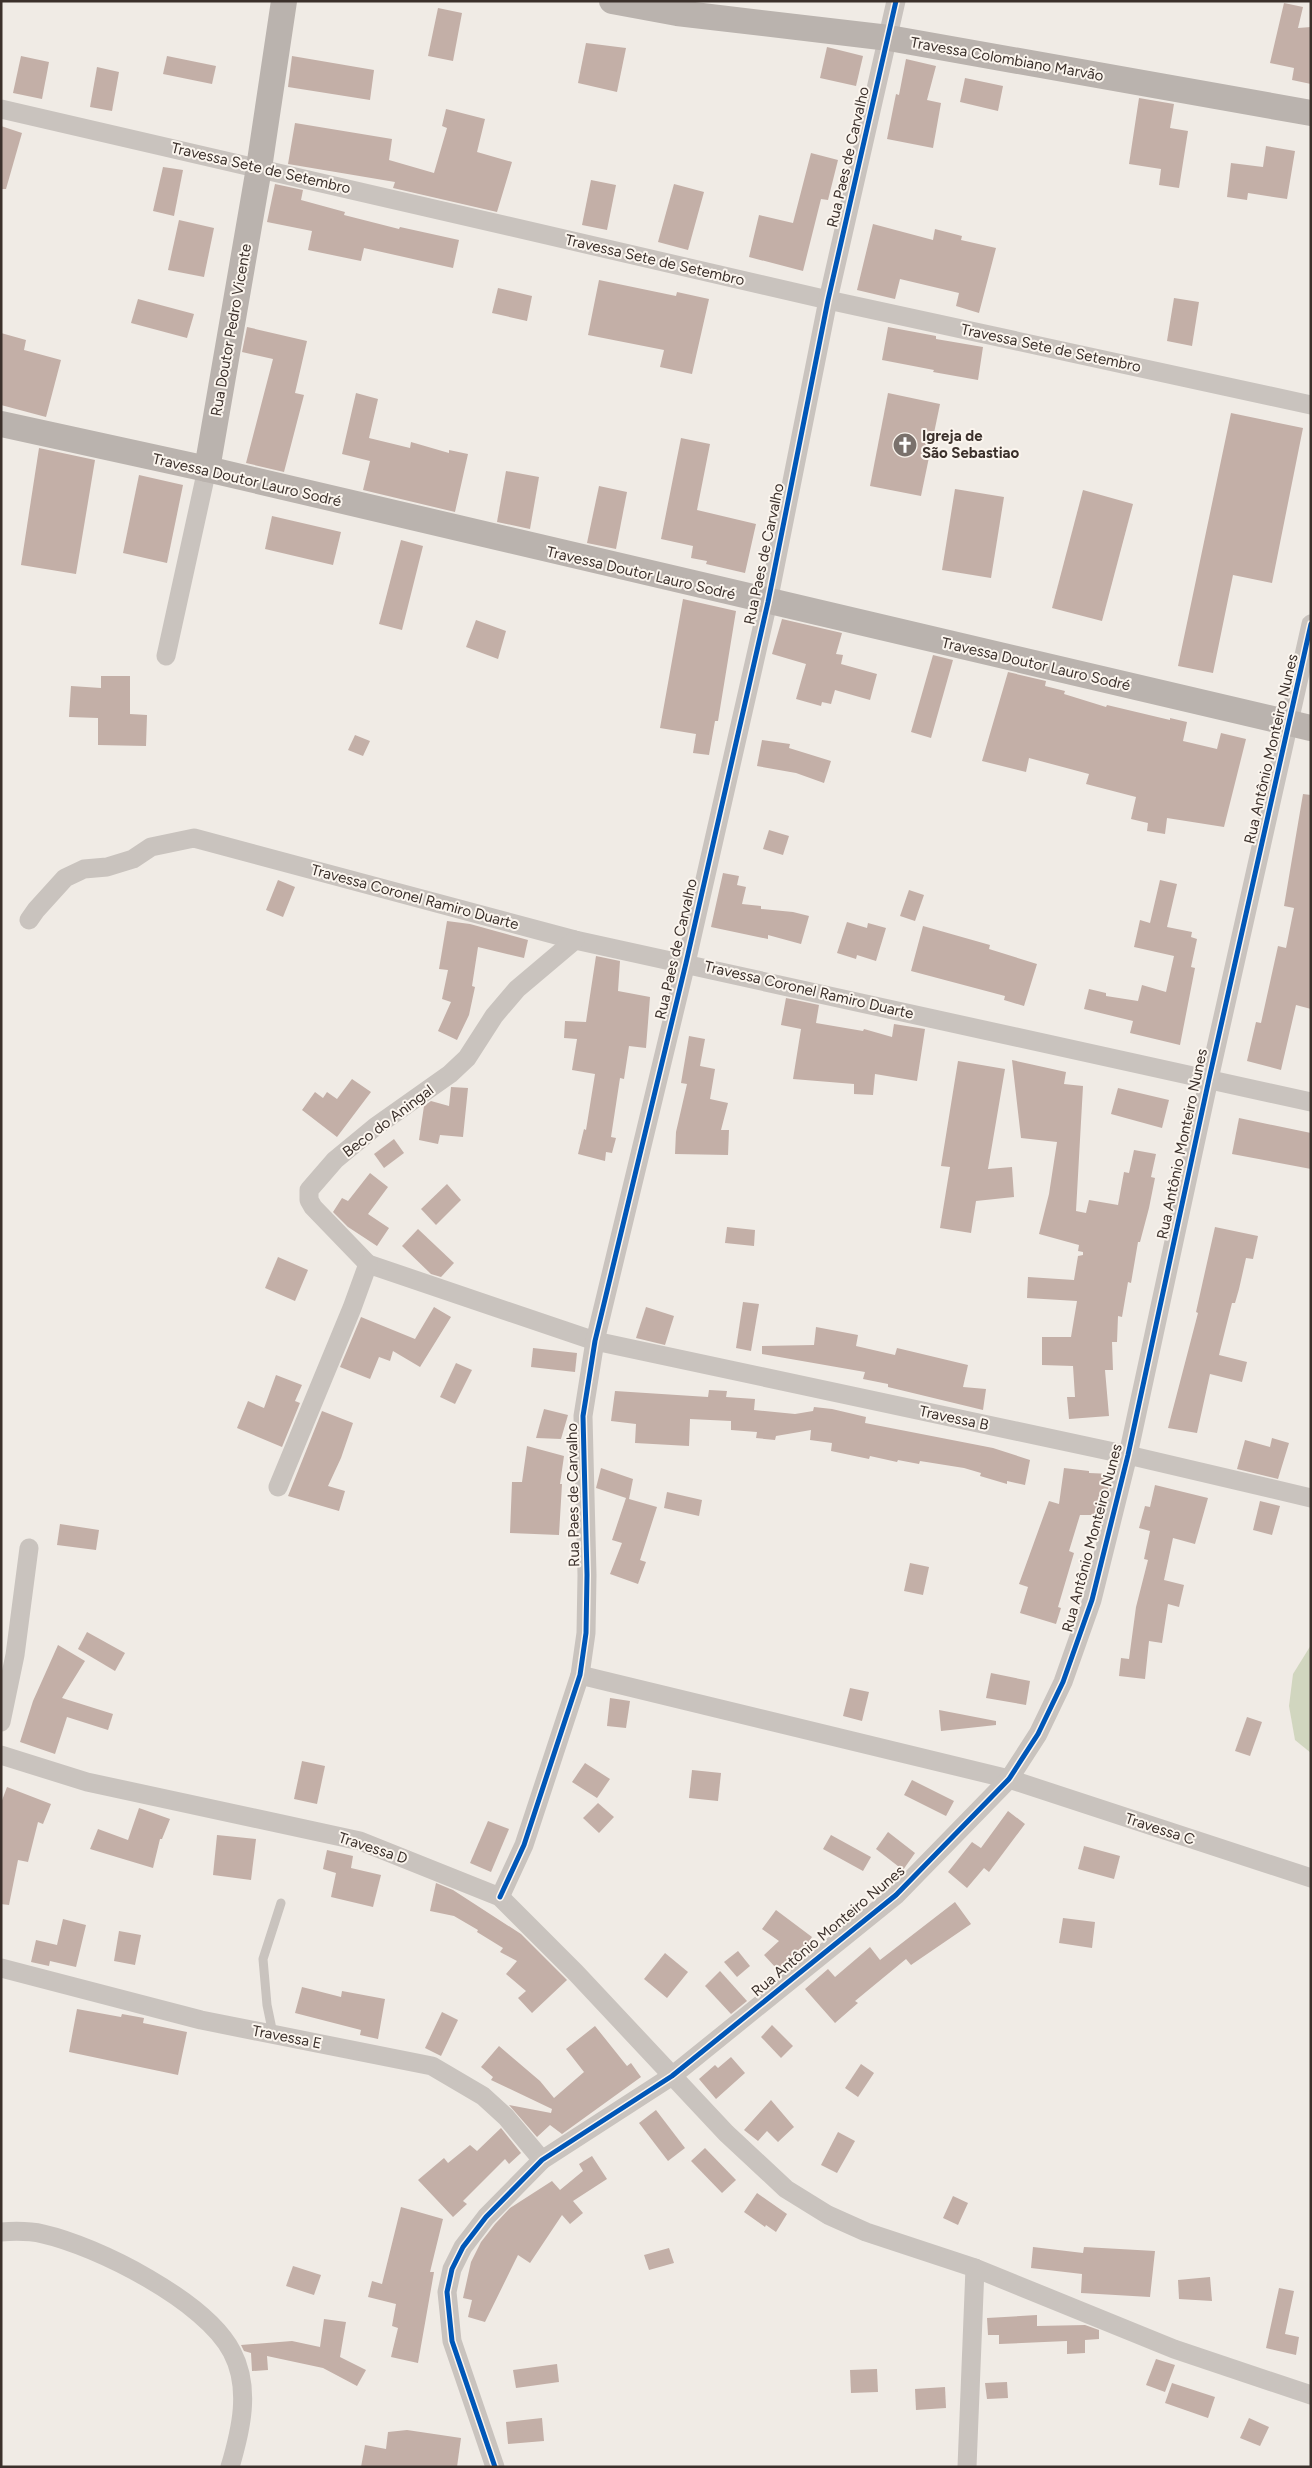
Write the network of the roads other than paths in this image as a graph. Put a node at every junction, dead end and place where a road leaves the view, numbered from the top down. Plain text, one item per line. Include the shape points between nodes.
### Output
1 (284, 1) edge
2 (612, 1) edge
3 (896, 1) edge
4 (888, 38) junction
5 (1, 109) edge
6 (1311, 113) edge
7 (260, 168) junction
8 (828, 300) junction
9 (1311, 405) edge
10 (1, 424) edge
11 (206, 470) junction
12 (768, 602) junction
13 (1311, 624) edge
14 (166, 656) dead end
15 (1300, 726) edge
16 (30, 920) dead end
17 (575, 940) junction
18 (686, 963) junction
19 (1209, 1079) junction
20 (1311, 1102) edge
21 (368, 1264) junction
22 (595, 1341) junction
23 (1128, 1455) junction
24 (278, 1486) dead end
25 (1311, 1498) edge
26 (29, 1548) dead end
27 (580, 1675) junction
28 (1, 1722) edge
29 (1, 1755) edge
30 (1009, 1779) junction
31 (1311, 1878) edge
32 (500, 1898) junction
33 (281, 1903) dead end
34 (1, 1968) edge
35 (273, 2035) junction
36 (672, 2076) junction
37 (542, 2160) junction
38 (1, 2232) edge
39 (975, 2268) junction
40 (1311, 2395) edge
41 (230, 2467) edge
42 (495, 2467) edge
43 (966, 2467) edge

1 - 7 street, Rua Doutor Pedro Vicente
2 - 4 street, Travessa Colombiano Marvão via 677,13
3 - 4 street, Rua Paes de Carvalho
4 - 6 street, Travessa Colombiano Marvão
4 - 8 street, Rua Paes de Carvalho
5 - 7 street, Travessa Sete de Setembro
7 - 8 street, Travessa Sete de Setembro
7 - 11 street, Rua Doutor Pedro Vicente
8 - 9 street, Travessa Sete de Setembro
8 - 12 street, Rua Paes de Carvalho
10 - 11 street, Travessa Doutor Lauro Sodré
11 - 12 street, Travessa Doutor Lauro Sodré
11 - 14 street, Rua Doutor Pedro Vicente
12 - 15 street, Travessa Doutor Lauro Sodré
12 - 18 street, Rua Paes de Carvalho
13 - 15 street, Rua Antônio Monteiro Nunes
15 - 19 street, Rua Antônio Monteiro Nunes
16 - 17 street, Travessa Coronel Ramiro Duarte via 65,878 84,869 107,867 133,859 151,847 194,838
17 - 18 street, Travessa Coronel Ramiro Duarte
17 - 21 street, Beco do Aningal via 517,989 494,1016 467,1058 450,1074 355,1142 312,1186 309,1196 314,1207
18 - 19 street, Travessa Coronel Ramiro Duarte
18 - 22 street, Rua Paes de Carvalho
19 - 20 street, Travessa Coronel Ramiro Duarte
19 - 23 street, Rua Antônio Monteiro Nunes
21 - 22 street, Travessa B
21 - 24 street
22 - 23 street, Travessa B
22 - 27 street, Rua Paes de Carvalho via 584,1416 586,1633
23 - 25 street, Travessa B
23 - 30 street, Rua Antônio Monteiro Nunes via 1092,1600 1063,1682 1038,1734
26 - 28 street via 18,1637
27 - 30 street, Travessa C
27 - 32 street, Rua Paes de Carvalho via 524,1845
29 - 32 street, Travessa D via 87,1782 360,1841
30 - 31 street, Travessa C
30 - 36 street, Rua Antônio Monteiro Nunes via 896,1895
32 - 36 street, Travessa D via 576,1973
33 - 35 lane via 263,1958
34 - 35 street, Travessa E via 201,2020
35 - 37 street, Travessa E via 432,2066 483,2096 506,2117
36 - 37 street, Rua Antônio Monteiro Nunes
36 - 39 street, Travessa D via 786,2189 828,2216
37 - 42 street, Rua Antônio Monteiro Nunes via 486,2217 463,2247 452,2269 447,2292 452,2341
38 - 41 street via 42,2234 97,2252 138,2273 203,2318 232,2352 239,2371 243,2408
39 - 40 street, Travessa D via 1174,2350
39 - 43 street

